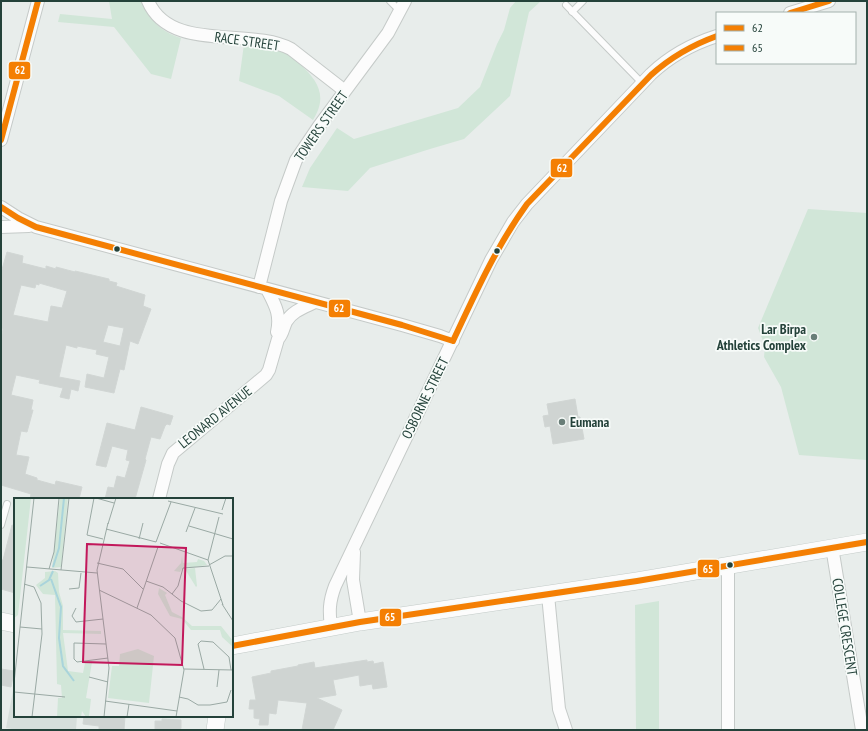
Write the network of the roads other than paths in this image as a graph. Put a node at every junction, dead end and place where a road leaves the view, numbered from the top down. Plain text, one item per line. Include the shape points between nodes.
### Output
1 (38, 1) edge
2 (148, 1) edge
3 (390, 1) edge
4 (583, 1) edge
5 (829, 1) edge
6 (566, 5) dead end
7 (402, 6) edge
8 (572, 12) junction
9 (793, 12) edge
10 (716, 36) edge
11 (642, 83) junction
12 (345, 91) junction
13 (1, 140) edge
14 (1, 207) edge
15 (1, 216) edge
16 (1, 227) edge
17 (36, 227) junction
18 (263, 288) junction
19 (315, 302) junction
20 (278, 339) junction
21 (453, 341) junction
22 (159, 498) edge
23 (6, 504) dead end
24 (1, 525) edge
25 (867, 542) edge
26 (354, 546) junction
27 (832, 548) junction
28 (728, 565) junction
29 (548, 595) junction
30 (1, 621) edge
31 (360, 622) junction
32 (14, 624) edge
33 (331, 628) junction
34 (233, 646) edge
35 (211, 717) edge
36 (217, 717) edge
37 (210, 730) edge
38 (214, 730) edge
39 (566, 730) edge
40 (728, 730) edge
41 (862, 730) edge

1 - 13 street
2 - 12 street, RACE STREET via 160,19 175,28 201,35 262,40 283,45
3 - 7 lane
4 - 8 lane
5 - 9 street
6 - 8 lane
7 - 12 street, TOWERS STREET via 388,33
8 - 11 lane
10 - 11 street, OSBORNE STREET via 671,57
11 - 21 street, OSBORNE STREET via 527,204 492,260
12 - 18 street, TOWERS STREET via 302,149 292,170 277,215
14 - 15 street
14 - 17 street
16 - 17 street
17 - 18 street
18 - 19 street
18 - 20 street, LEONARD AVENUE via 277,310
19 - 20 street, LEONARD AVENUE via 290,316
19 - 21 street
20 - 22 street, LEONARD AVENUE via 266,375 173,453
21 - 26 street, OSBORNE STREET
23 - 24 lane
25 - 27 street
26 - 31 street, OSBORNE STREET via 354,580
26 - 33 street, OSBORNE STREET via 330,597
27 - 28 street
27 - 41 street, COLLEGE CRESCENT
28 - 29 street
28 - 40 street
29 - 31 street
29 - 39 street via 558,704
30 - 32 street
31 - 33 street
33 - 34 street
35 - 37 street
36 - 38 street

